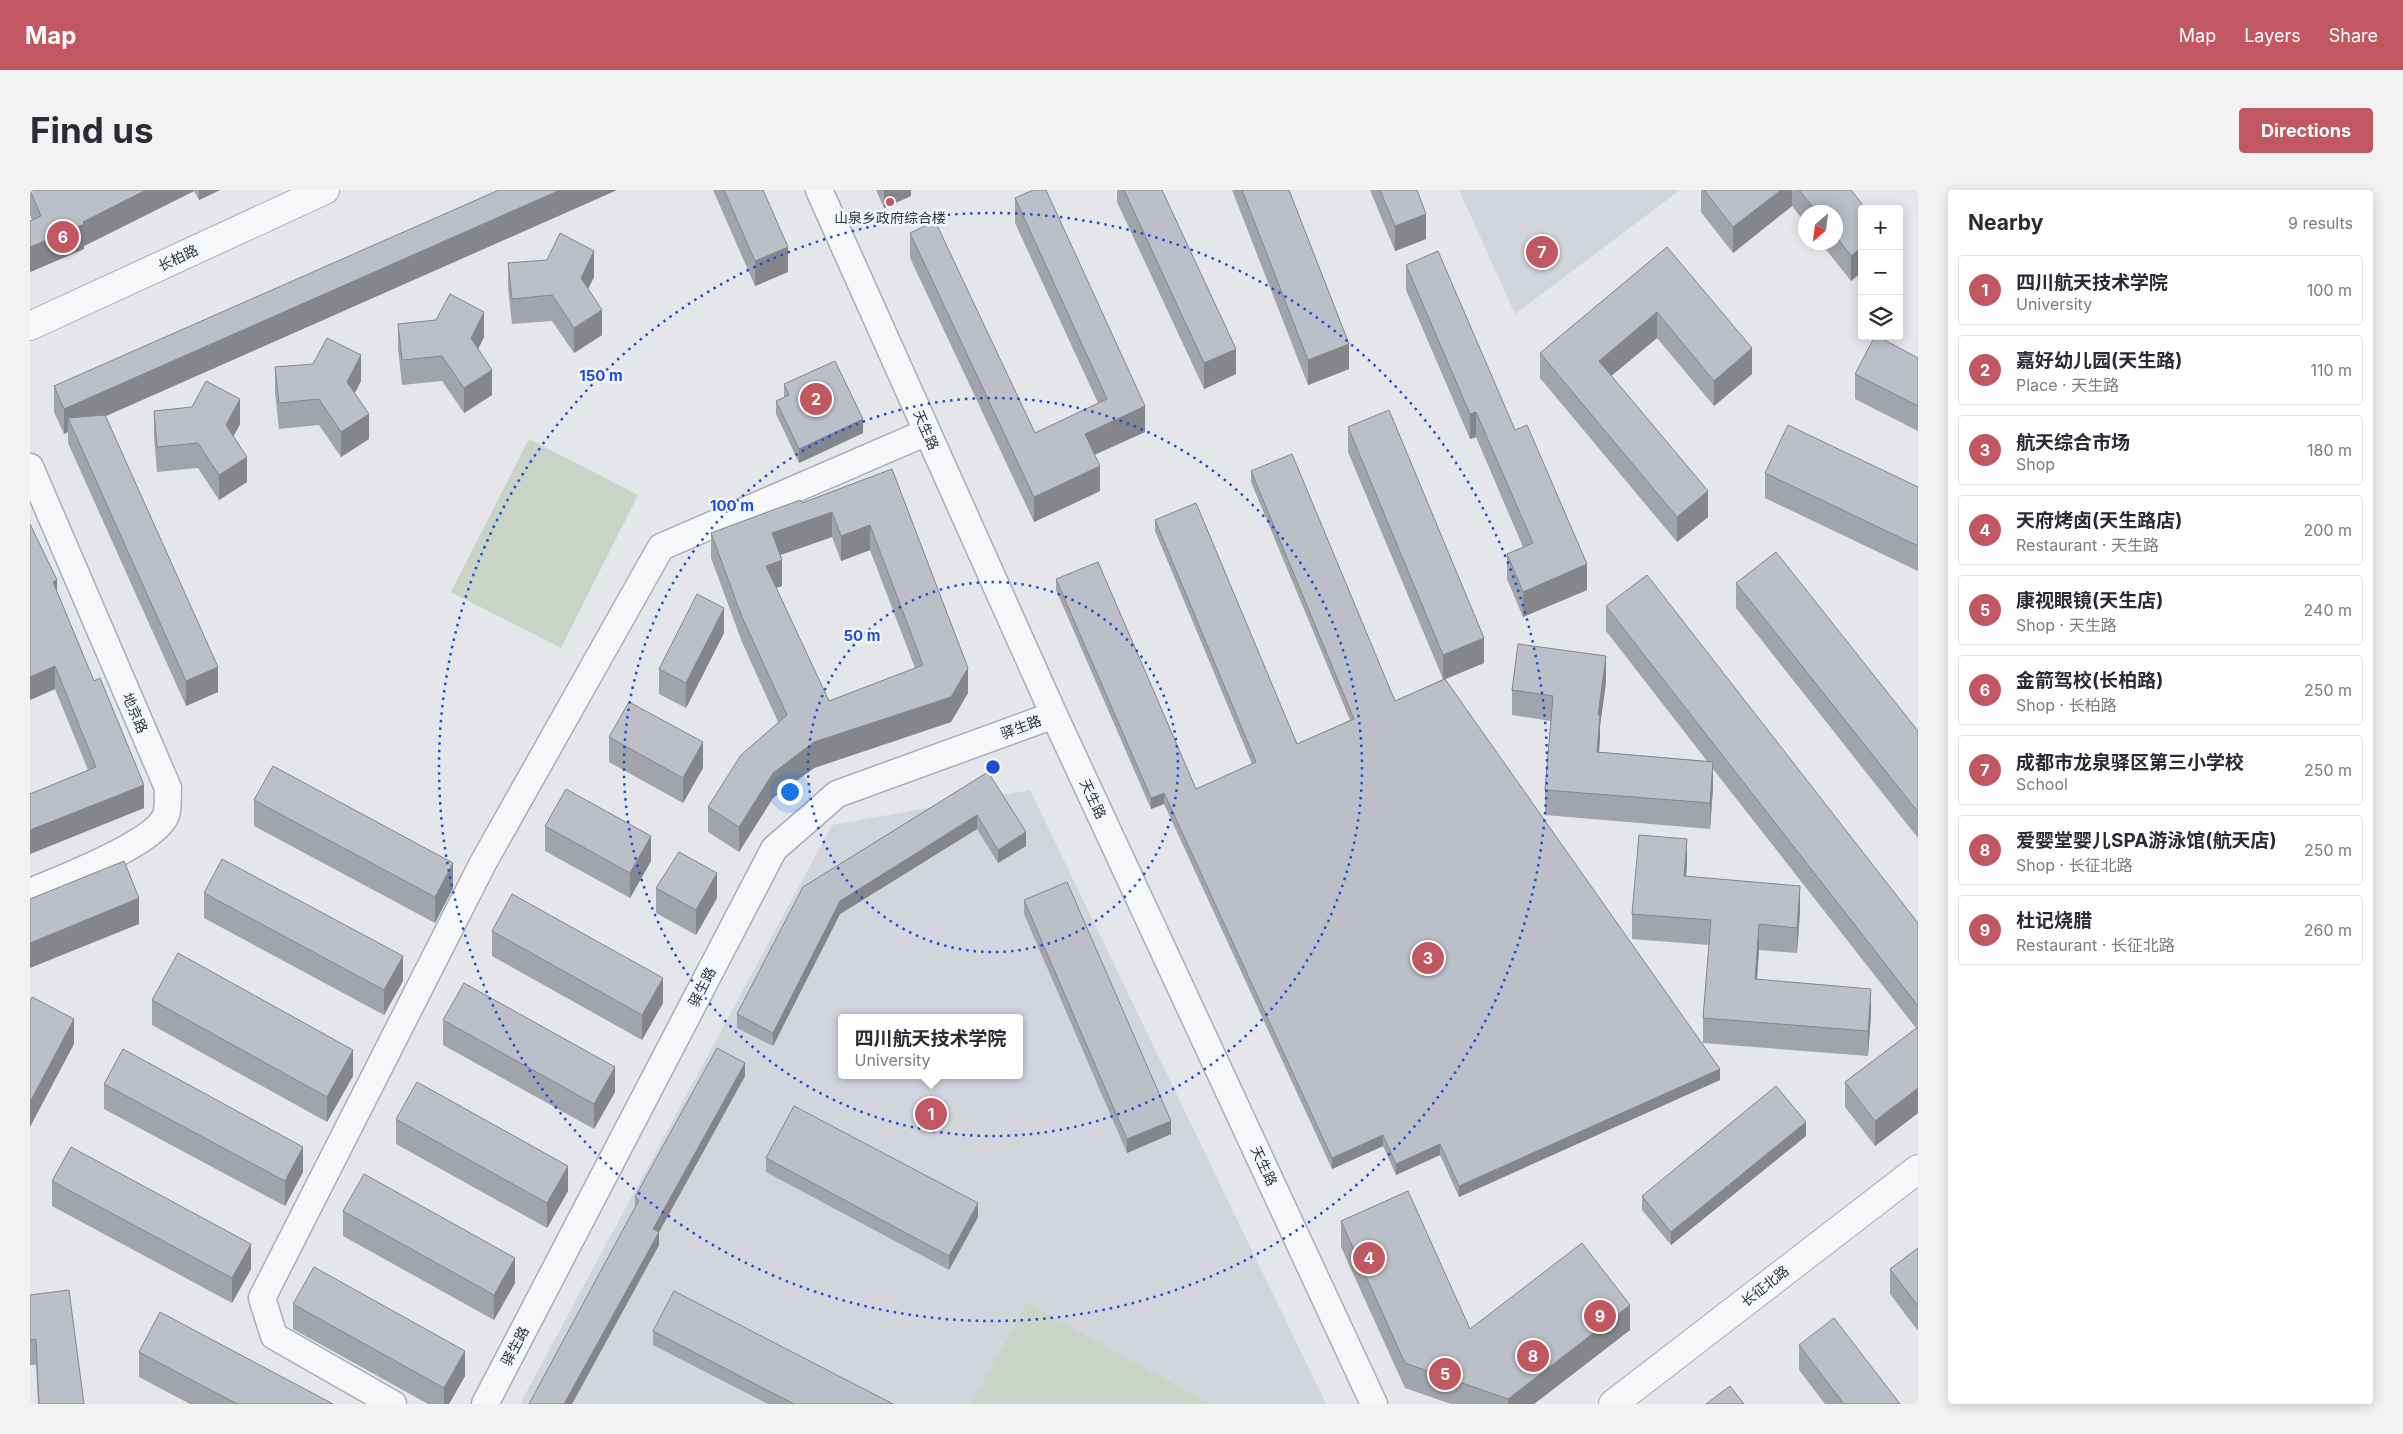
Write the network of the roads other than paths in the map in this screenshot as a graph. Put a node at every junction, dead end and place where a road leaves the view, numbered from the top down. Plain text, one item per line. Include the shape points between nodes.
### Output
1 (325, 190) edge
2 (819, 190) edge
3 (30, 326) edge
4 (927, 432) junction
5 (30, 466) edge
6 (1054, 715) junction
7 (30, 892) edge
8 (1918, 1169) edge
9 (393, 1404) edge
10 (485, 1404) edge
11 (1374, 1404) edge
12 (1613, 1404) edge

1 - 3 street, 长柏路
2 - 4 street, 天生路
4 - 6 street, 天生路
4 - 9 street via 661,547 482,863 262,1298 274,1336
5 - 7 street, 地京路 via 168,788 166,815 151,834 109,857
6 - 10 street, 驿生路 via 837,794 774,849
6 - 11 street, 天生路
8 - 12 street, 长征北路

